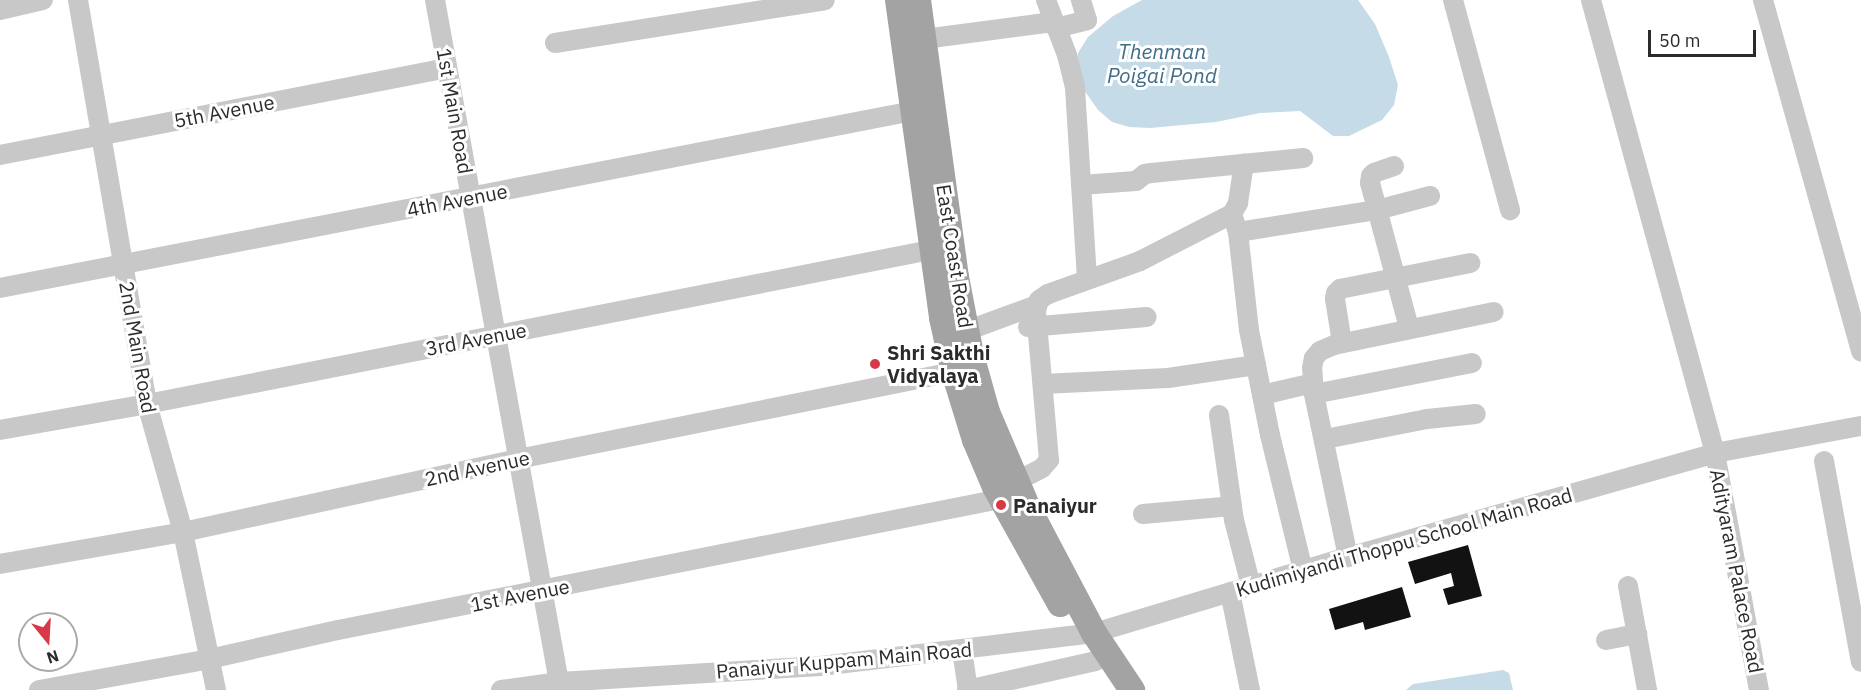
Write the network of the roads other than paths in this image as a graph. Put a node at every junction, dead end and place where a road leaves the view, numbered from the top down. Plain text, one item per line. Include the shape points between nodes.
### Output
1 (43, 0) edge
2 (78, 0) edge
3 (435, 0) edge
4 (825, 0) edge
5 (898, 0) edge
6 (918, 0) edge
7 (1046, 0) edge
8 (1081, 0) edge
9 (1453, 0) edge
10 (1591, 0) edge
11 (1763, 0) edge
12 (0, 9) edge
13 (1055, 25) junction
14 (924, 39) junction
15 (555, 43) dead end
16 (447, 68) junction
17 (913, 111) junction
18 (101, 135) junction
19 (0, 155) edge
20 (1303, 158) dead end
21 (1244, 163) junction
22 (1394, 166) dead end
23 (1081, 185) junction
24 (1430, 196) dead end
25 (471, 198) junction
26 (1377, 210) junction
27 (1510, 210) dead end
28 (1235, 223) junction
29 (942, 248) junction
30 (1470, 263) dead end
31 (123, 264) junction
32 (1087, 279) junction
33 (1397, 279) junction
34 (0, 288) edge
35 (1037, 305) junction
36 (1494, 312) dead end
37 (1147, 317) dead end
38 (1033, 326) junction
39 (1409, 328) junction
40 (966, 332) junction
41 (496, 335) junction
42 (1342, 343) junction
43 (1861, 352) edge
44 (1472, 363) dead end
45 (1256, 365) junction
46 (954, 372) junction
47 (1043, 384) junction
48 (1314, 389) junction
49 (1262, 395) junction
50 (147, 404) junction
51 (1476, 414) dead end
52 (1219, 416) dead end
53 (1861, 426) edge
54 (0, 430) edge
55 (1325, 439) junction
56 (1715, 453) junction
57 (518, 459) junction
58 (1824, 461) dead end
59 (1008, 491) junction
60 (1232, 507) junction
61 (1143, 514) dead end
62 (183, 532) junction
63 (1348, 557) junction
64 (0, 564) edge
65 (1303, 570) junction
66 (1251, 586) junction
67 (1628, 586) dead end
68 (542, 590) junction
69 (1230, 592) junction
70 (1637, 634) junction
71 (1087, 635) junction
72 (1606, 640) dead end
73 (962, 650) junction
74 (209, 659) junction
75 (1096, 661) junction
76 (1861, 662) edge
77 (559, 682) junction
78 (633, 684) edge
79 (39, 690) edge
80 (216, 690) edge
81 (501, 690) edge
82 (968, 690) edge
83 (1110, 690) edge
84 (1132, 690) edge
85 (1250, 690) edge
86 (1647, 690) edge
87 (1759, 690) edge

1 - 12 street
2 - 18 street, 2nd Main Road
3 - 16 street, 1st Main Road
4 - 15 street
5 - 17 main road, East Coast Road
6 - 14 main road, East Coast Road
7 - 13 street
8 - 13 street via 1086,20
9 - 27 street
10 - 56 street, Adityaram Palace Road
11 - 43 street
13 - 14 street
13 - 23 street via 1075,88
14 - 29 main road, East Coast Road
16 - 18 street, 5th Avenue
16 - 25 street, 1st Main Road
17 - 25 street, 4th Avenue
17 - 29 main road, East Coast Road
18 - 19 street, 5th Avenue
18 - 31 street, 2nd Main Road
20 - 21 street
21 - 23 street via 1148,173 1136,182
21 - 28 street
22 - 26 street via 1371,176
23 - 32 street
24 - 26 street
25 - 31 street, 4th Avenue
25 - 41 street, 1st Main Road
26 - 28 street
26 - 33 street
28 - 32 street via 1185,235 1140,261
28 - 45 street
29 - 40 main road, East Coast Road
29 - 41 street, 3rd Avenue
29 - 46 main road, East Coast Road
30 - 33 street
31 - 34 street, 4th Avenue
31 - 50 street, 2nd Main Road
32 - 35 street via 1048,294
33 - 39 street
33 - 42 street via 1335,292
35 - 38 street
35 - 40 street
36 - 39 street
37 - 38 street
38 - 47 street
39 - 42 street
40 - 59 main road, East Coast Road
41 - 50 street, 3rd Avenue
41 - 57 street, 1st Main Road
42 - 48 street via 1320,351 1314,358
44 - 48 street
45 - 47 street via 1168,378
45 - 49 street
46 - 57 street, 2nd Avenue
46 - 59 main road, East Coast Road via 975,440
47 - 59 street, 1st Avenue via 1049,460
48 - 49 street
48 - 55 street
49 - 65 street
50 - 54 street, 3rd Avenue
50 - 62 street, 2nd Main Road
51 - 55 street via 1427,419
52 - 60 street
53 - 56 street, Kudimiyandi Thoppu School Main Road
55 - 63 street
56 - 63 street, Kudimiyandi Thoppu School Main Road
56 - 87 street, Adityaram Palace Road
57 - 62 street, 2nd Avenue
57 - 68 street, 1st Main Road
58 - 76 street
59 - 68 street, 1st Avenue
59 - 71 main road, East Coast Road
60 - 61 street
60 - 66 street
62 - 64 street, 2nd Avenue
62 - 74 street, 2nd Main Road
63 - 65 street, Kudimiyandi Thoppu School Main Road
65 - 66 street, Kudimiyandi Thoppu School Main Road
66 - 69 street, Kudimiyandi Thoppu School Main Road
67 - 70 street
68 - 74 street, 1st Avenue
68 - 77 street, 1st Main Road
69 - 71 street, Kudimiyandi Thoppu School Main Road
69 - 85 street
70 - 72 street
70 - 86 street
71 - 73 street, Panaiyur Kuppam Main Road
71 - 75 main road, East Coast Road
71 - 84 main road, East Coast Road
73 - 78 street, Panaiyur Kuppam Main Road
73 - 82 street
74 - 79 street, 1st Avenue
74 - 80 street, 2nd Main Road
75 - 82 street
75 - 83 main road, East Coast Road
77 - 78 street, Panaiyur Kuppam Main Road
77 - 81 street, Panaiyur Kuppam Main Road

